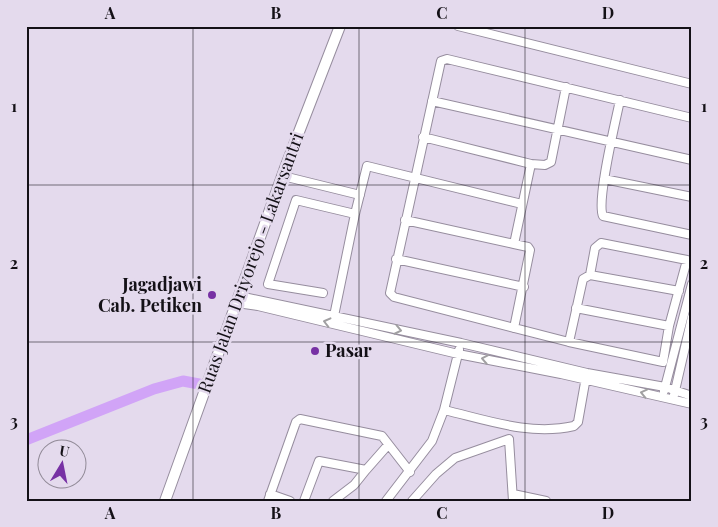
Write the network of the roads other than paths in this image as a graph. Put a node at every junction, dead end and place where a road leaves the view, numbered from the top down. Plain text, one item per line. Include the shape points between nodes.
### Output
1 (340, 26) edge
2 (458, 26) edge
3 (692, 84) edge
4 (566, 87) junction
5 (620, 100) junction
6 (432, 101) junction
7 (692, 118) edge
8 (556, 129) junction
9 (424, 137) junction
10 (611, 142) junction
11 (692, 160) edge
12 (531, 164) junction
13 (282, 176) junction
14 (414, 177) junction
15 (604, 179) junction
16 (360, 195) junction
17 (692, 197) edge
18 (522, 204) junction
19 (356, 214) junction
20 (405, 220) junction
21 (692, 235) edge
22 (514, 244) junction
23 (396, 259) junction
24 (590, 275) junction
25 (692, 284) edge
26 (524, 287) junction
27 (679, 291) junction
28 (324, 293) dead end
29 (238, 299) junction
30 (576, 308) junction
31 (334, 316) junction
32 (692, 317) edge
33 (669, 326) junction
34 (514, 328) junction
35 (570, 342) junction
36 (461, 343) junction
37 (458, 354) junction
38 (561, 371) junction
39 (586, 376) junction
40 (665, 387) junction
41 (674, 396) junction
42 (692, 396) edge
43 (663, 398) junction
44 (692, 404) edge
45 (444, 410) junction
46 (508, 425) junction
47 (509, 439) junction
48 (388, 445) junction
49 (366, 470) junction
50 (410, 472) junction
51 (269, 497) edge
52 (513, 498) edge
53 (165, 501) edge
54 (290, 501) edge
55 (304, 501) edge
56 (333, 501) edge
57 (386, 501) edge
58 (412, 501) edge
59 (546, 501) edge

1 - 13 main road, Ruas Jalan Driyorejo - Lakarsantri
2 - 3 street
4 - 5 street
4 - 6 street via 444,59
4 - 8 street
5 - 7 street
5 - 10 street
6 - 8 street
6 - 9 street
8 - 10 street
8 - 12 street via 551,162
9 - 12 street
9 - 14 street
10 - 11 street
10 - 15 street
12 - 18 street
13 - 16 street
13 - 29 main road, Ruas Jalan Driyorejo - Lakarsantri
14 - 16 street via 367,166
14 - 18 street
14 - 20 street
15 - 17 street
15 - 21 street via 603,216
16 - 19 street
18 - 22 street
19 - 28 street via 296,200 268,284
19 - 31 street
20 - 22 street
20 - 23 street
22 - 26 street via 530,250
23 - 26 street
23 - 34 street via 390,293 394,297
24 - 27 street
24 - 27 street via 595,248 601,243 608,243 687,260
24 - 30 street via 583,280
25 - 40 street
26 - 34 street
27 - 33 street
29 - 31 street
37 -> 29 street
29 - 53 main road, Ruas Jalan Driyorejo - Lakarsantri
30 - 33 street
30 - 35 street
31 -> 36 street
32 - 41 street
33 - 35 street via 663,362
34 - 35 street
36 - 37 street
36 - 38 street
38 -> 37 street
37 - 45 street
38 - 39 street
39 - 40 street
43 -> 39 street
39 - 46 street via 578,422 574,426 534,430
40 - 41 street
40 - 43 street
41 - 42 street
41 - 43 street
41 - 44 street
45 - 46 street
45 - 50 street via 432,441
46 - 47 street
47 - 52 street
47 - 58 street via 455,458
48 - 49 street
48 - 50 street
48 - 51 street via 377,435 298,419
49 - 55 street via 320,460 316,463
49 - 56 street via 354,485
50 - 57 street
51 - 54 street
52 - 59 street

